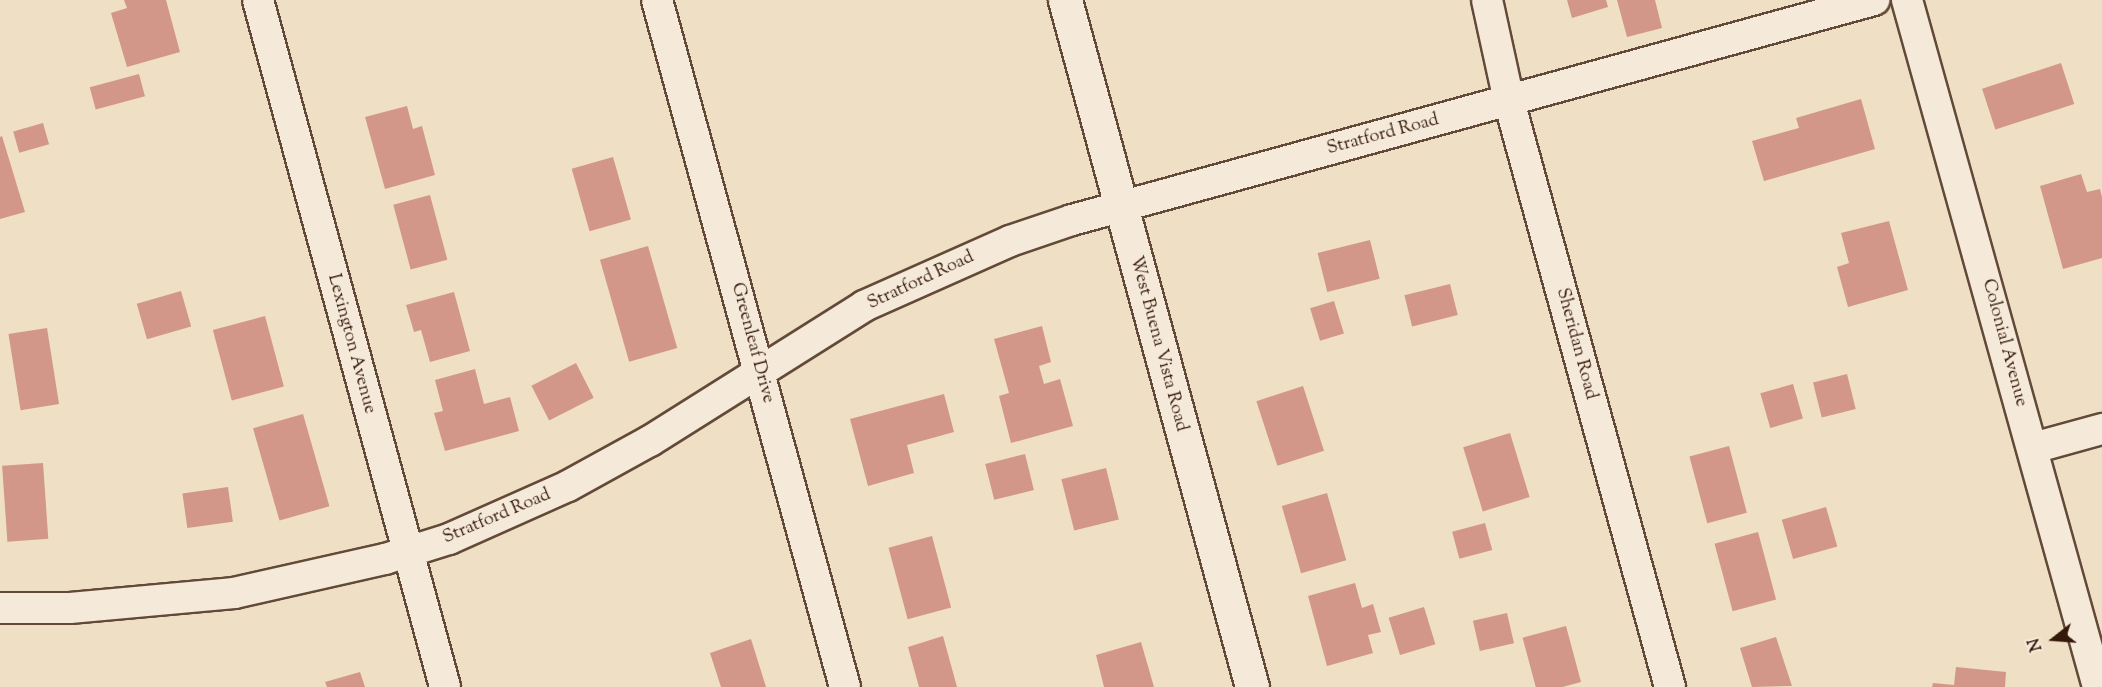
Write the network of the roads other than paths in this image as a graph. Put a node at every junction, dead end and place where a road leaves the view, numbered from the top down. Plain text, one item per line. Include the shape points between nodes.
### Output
1 (258, 0) edge
2 (657, 0) edge
3 (1065, 0) edge
4 (1487, 0) edge
5 (1874, 0) edge
6 (1907, 0) edge
7 (1509, 101) junction
8 (1121, 209) junction
9 (759, 371) junction
10 (2102, 429) edge
11 (2033, 448) junction
12 (408, 551) junction
13 (0, 608) edge
14 (445, 687) edge
15 (846, 687) edge
16 (1252, 687) edge
17 (1670, 687) edge
18 (2098, 687) edge

1 - 12 street, Lexington Avenue
2 - 9 street, Greenleaf Drive
3 - 8 street, West Buena Vista Road
4 - 7 street, Sheridan Road
5 - 7 street, Stratford Road
6 - 11 street, Colonial Avenue
7 - 8 street, Stratford Road
7 - 17 street, Sheridan Road
8 - 9 street, Stratford Road via 1010,241 939,270 864,306
8 - 16 street, West Buena Vista Road
9 - 12 street, Stratford Road via 650,441 568,486 491,522
9 - 15 street, Greenleaf Drive
10 - 11 street
11 - 18 street, Colonial Avenue
12 - 13 street, Stratford Road via 234,593 70,608
12 - 14 street, Lexington Avenue

